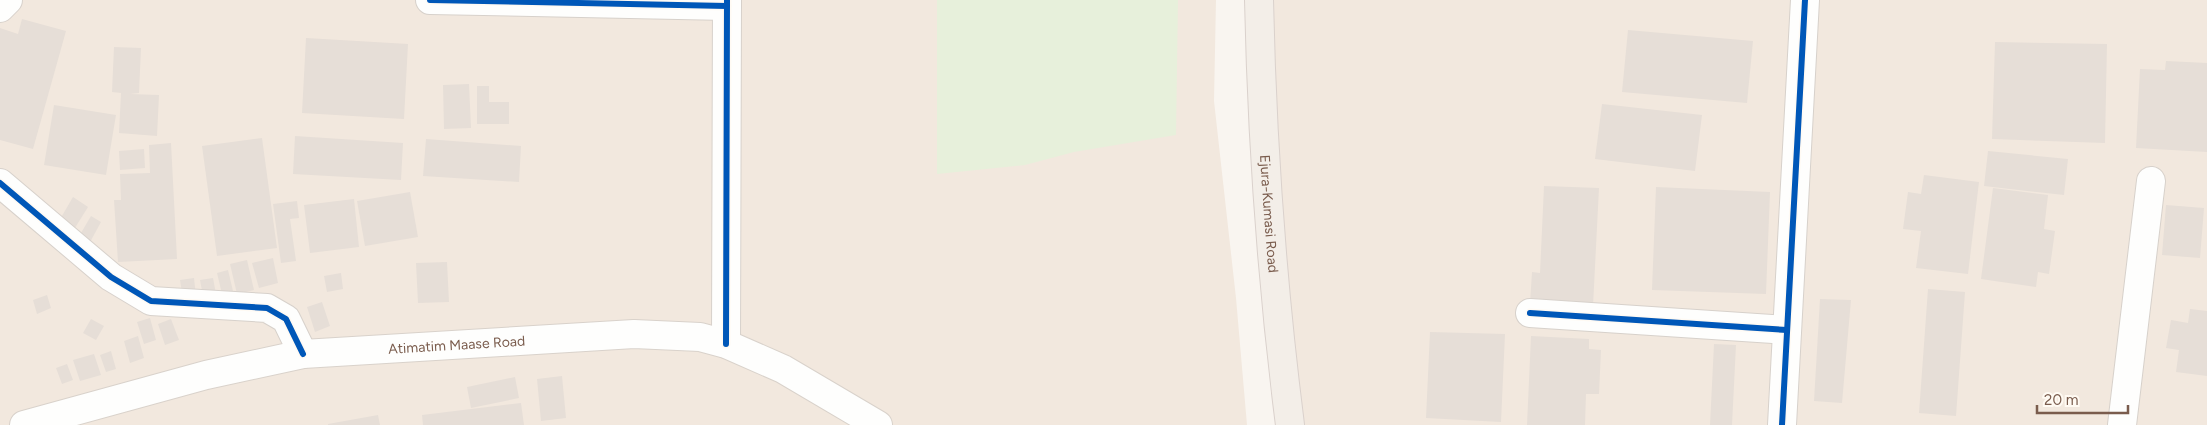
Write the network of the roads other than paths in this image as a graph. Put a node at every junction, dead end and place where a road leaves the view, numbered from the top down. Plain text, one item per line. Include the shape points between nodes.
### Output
1 (8, 0) edge
2 (430, 0) edge
3 (1259, 0) edge
4 (1805, 0) edge
5 (727, 3) edge
6 (0, 8) edge
7 (2151, 181) dead end
8 (0, 183) edge
9 (1530, 313) dead end
10 (1787, 330) junction
11 (726, 344) junction
12 (303, 354) junction
13 (24, 425) edge
14 (878, 425) edge
15 (1290, 425) edge
16 (1782, 425) edge
17 (2122, 425) edge

1 - 6 street
2 - 5 street
3 - 15 main road, Ejura-Kumasi Road via 1277,320
4 - 10 street
5 - 11 street
7 - 17 street
8 - 12 street via 111,277 151,301 267,308 286,319
9 - 10 street
10 - 16 street
11 - 12 street, Atimatim Maase Road via 700,337 634,334
11 - 14 street, Atimatim Maase Road via 783,369
12 - 13 street, Atimatim Maase Road via 206,375

